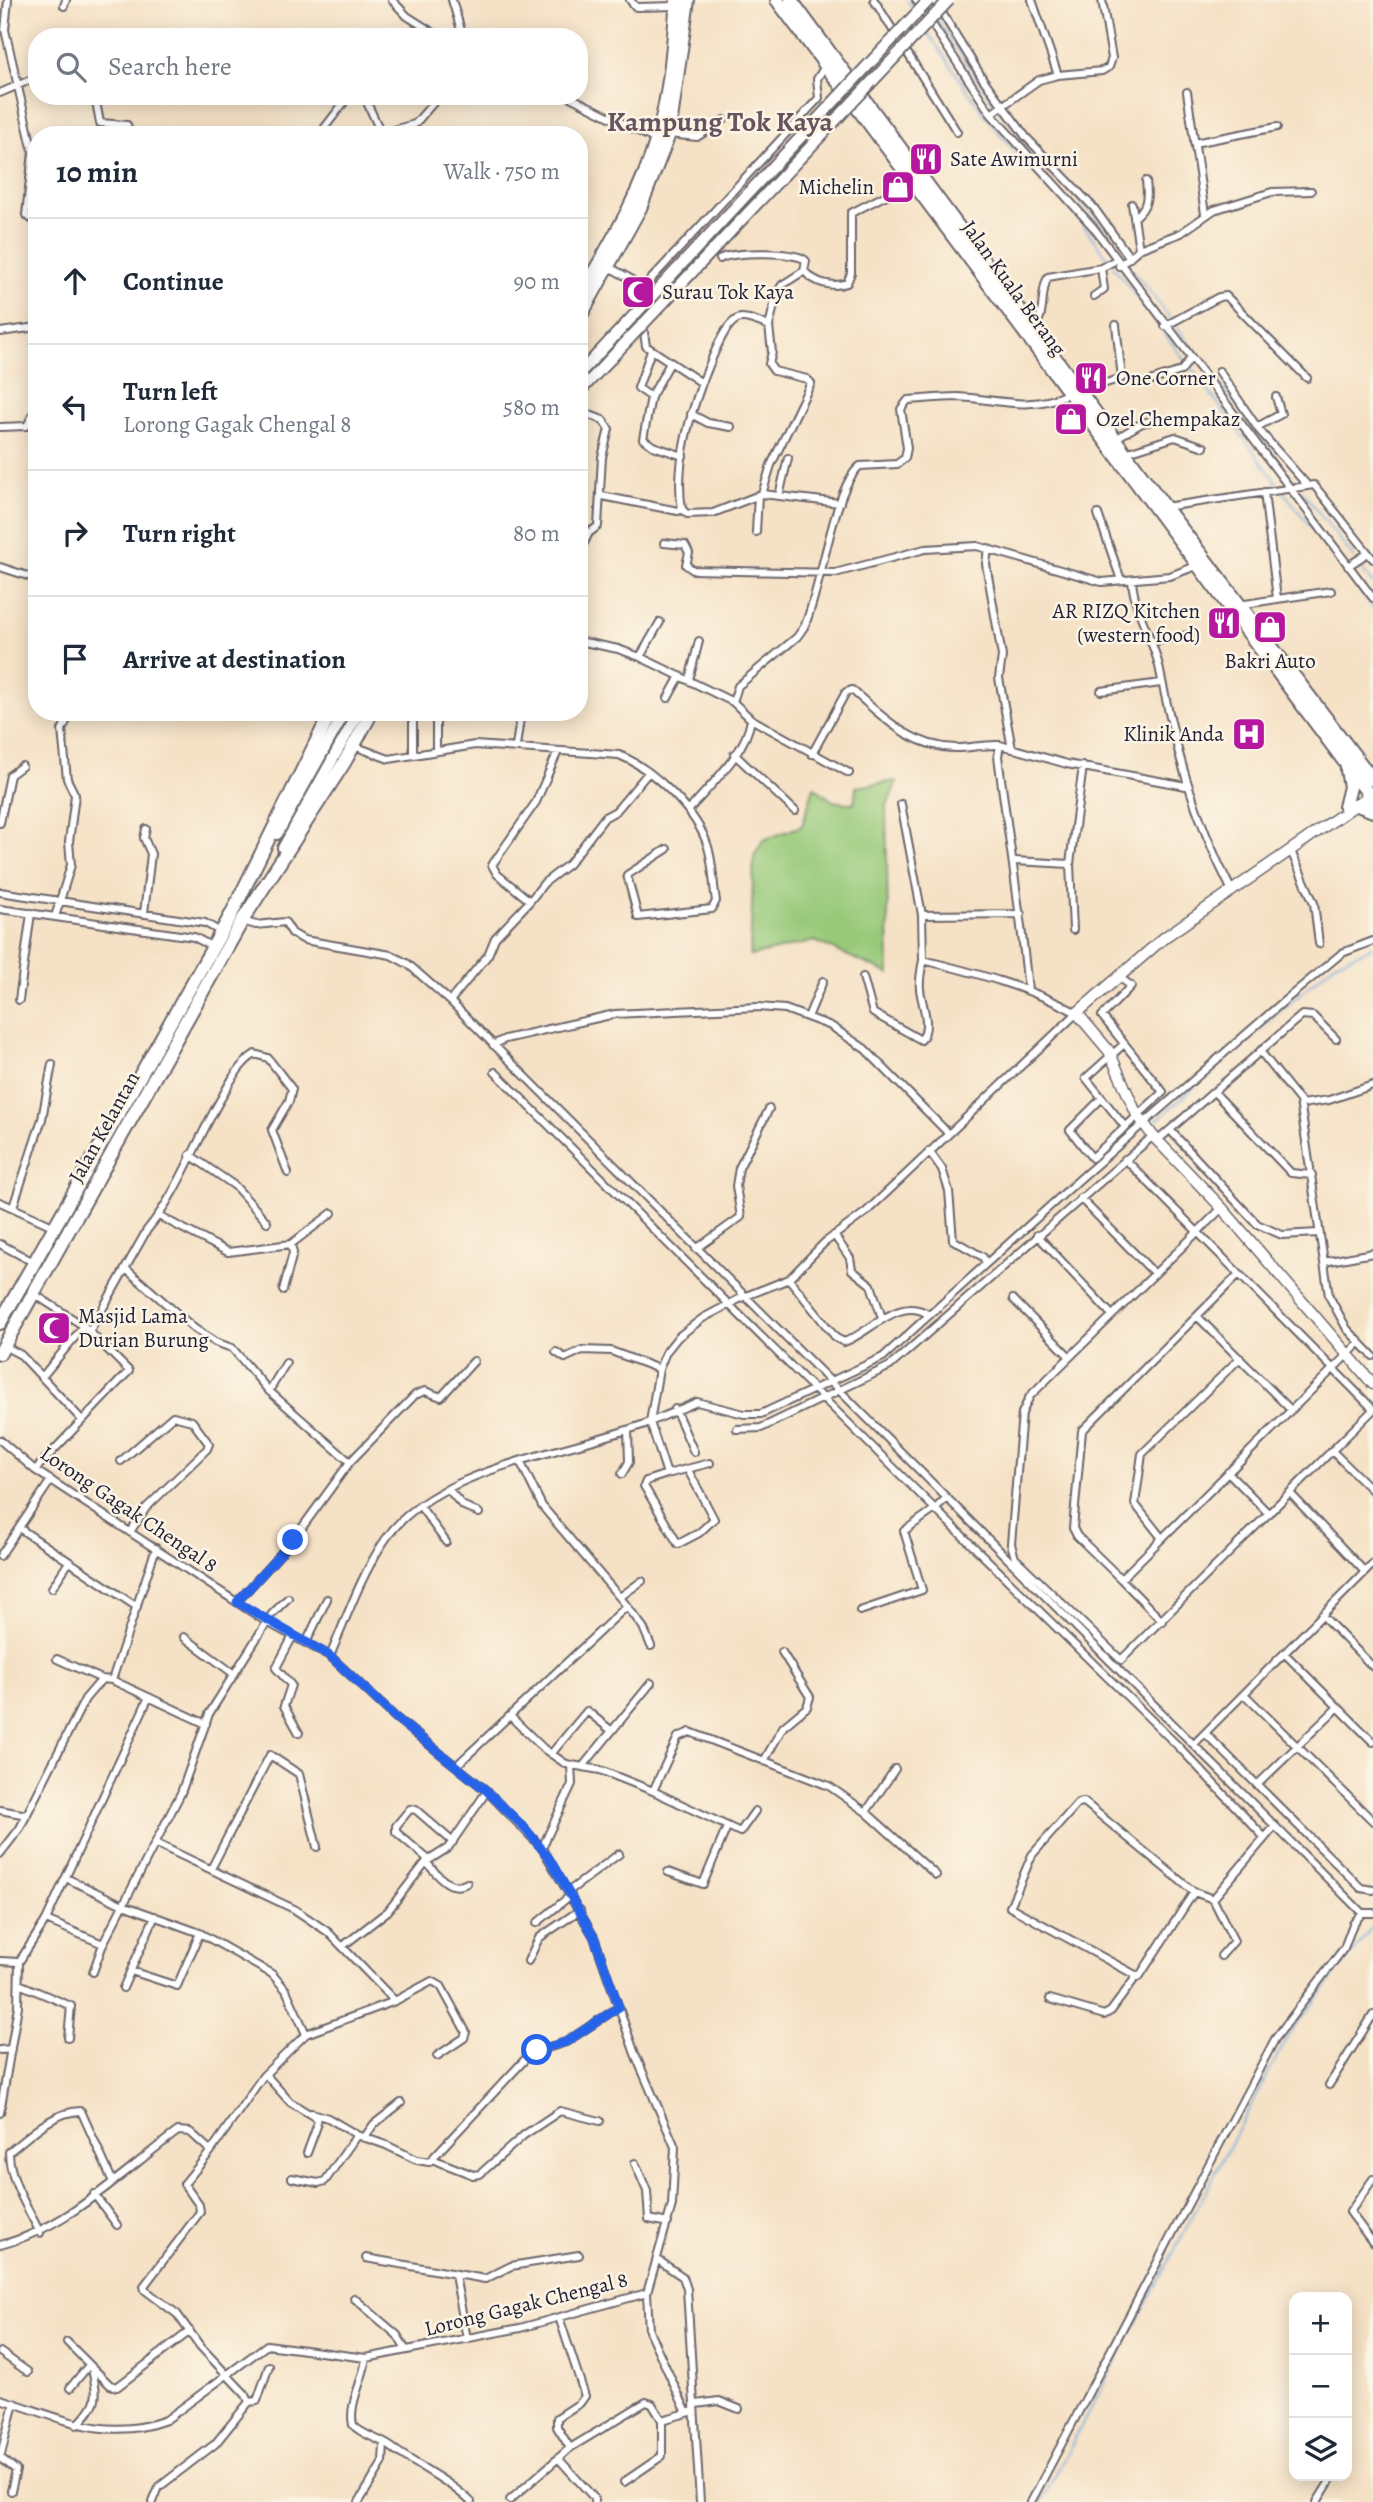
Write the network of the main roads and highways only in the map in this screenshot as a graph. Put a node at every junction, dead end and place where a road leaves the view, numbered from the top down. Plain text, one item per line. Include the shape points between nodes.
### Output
1 (776, 0) edge
2 (791, 0) edge
3 (929, 0) edge
4 (949, 0) edge
5 (680, 2) edge
6 (969, 238) junction
7 (588, 281) edge
8 (984, 281) junction
9 (588, 303) edge
10 (1033, 334) junction
11 (588, 364) edge
12 (588, 382) edge
13 (1074, 393) junction
14 (327, 721) edge
15 (344, 721) edge
16 (354, 721) edge
17 (363, 721) edge
18 (342, 742) junction
19 (1350, 749) junction
20 (1343, 761) junction
21 (1373, 762) edge
22 (1372, 788) edge
23 (1373, 811) edge
24 (236, 918) junction
25 (0, 1323) edge
26 (2, 1349) edge

1 - 8 highway, Jalan Kuala Berang
2 - 6 highway, Jalan Kuala Berang
3 - 11 main road, bridge
4 - 12 main road, bridge
5 - 7 highway via 656,140 624,216
5 - 9 highway via 669,134 640,208
6 - 8 highway via 986,270
6 - 10 highway, Jalan Kuala Berang
8 - 10 highway, Jalan Kuala Berang
10 - 13 highway, Jalan Kuala Berang
13 - 19 highway, Jalan Kuala Berang via 1115,439
13 - 20 highway, Jalan Kuala Berang via 1196,566
14 - 24 highway, Jalan Kelantan
15 - 18 main road
16 - 18 main road
17 - 18 highway, Jalan Kelantan
18 - 24 highway, Jalan Kelantan
18 - 24 main road, Jalan Kelantan
19 - 21 highway
19 - 22 highway, Jalan Kuala Berang
20 - 22 highway, Jalan Kuala Berang
20 - 23 highway via 1350,787 1347,809
24 - 25 highway, Jalan Kelantan via 213,947
24 - 26 highway, Jalan Kelantan

